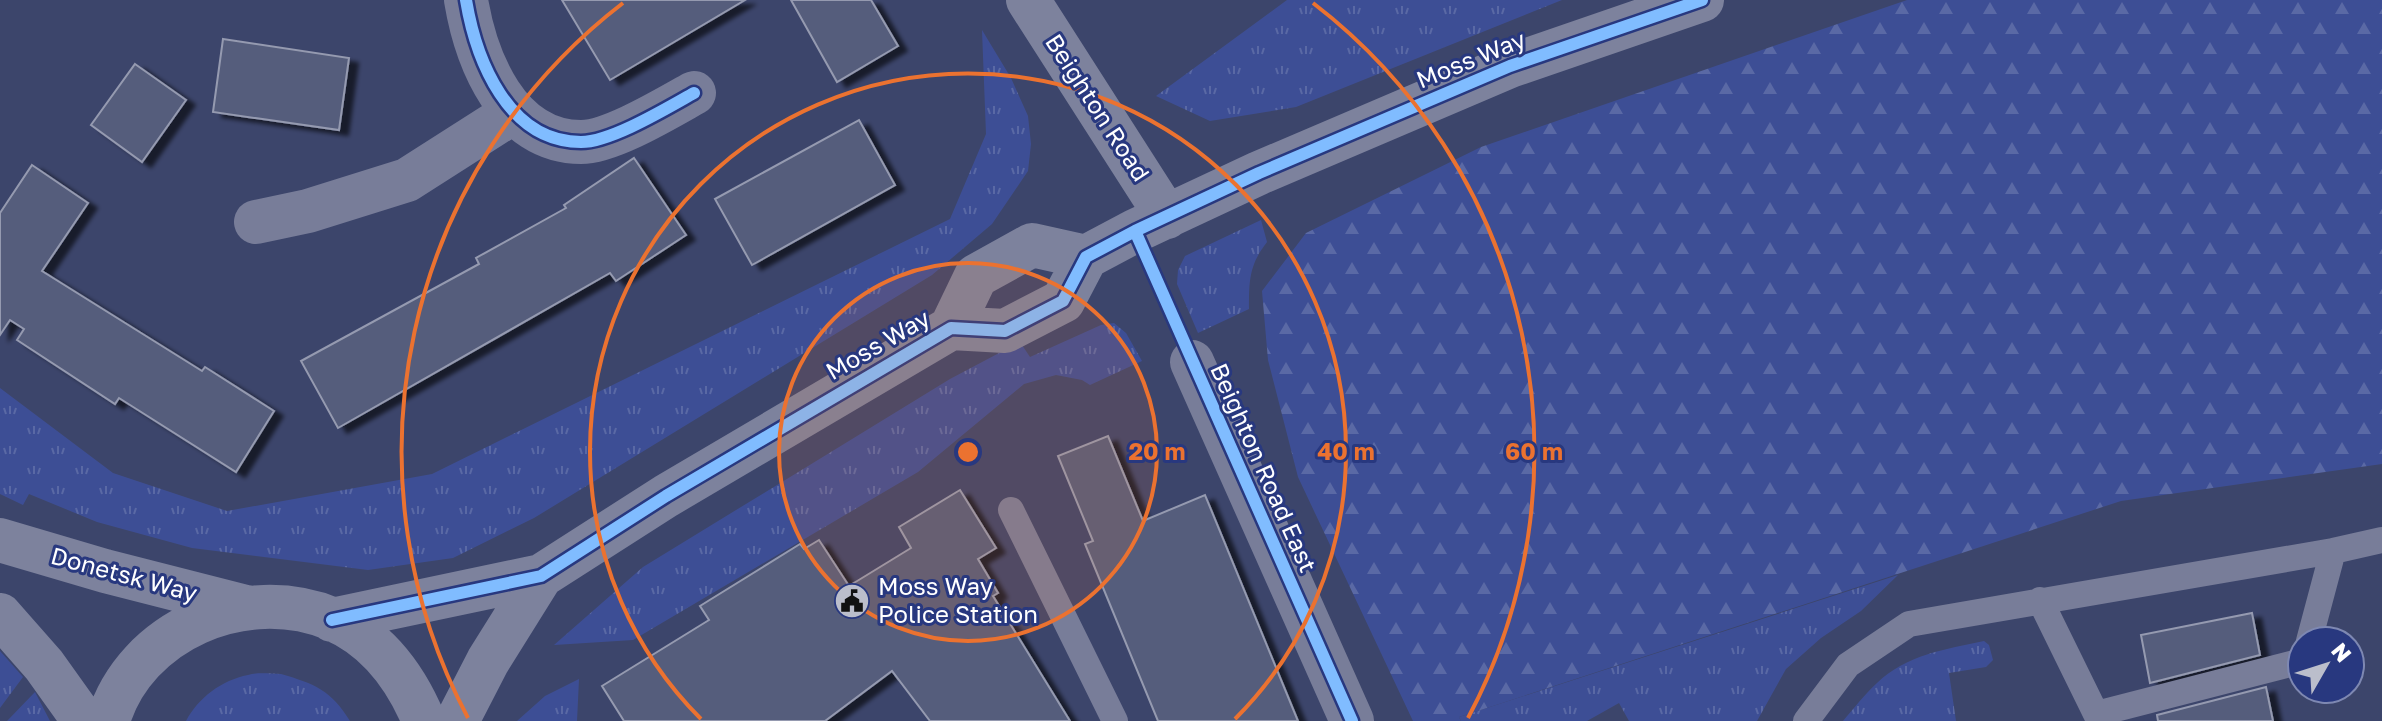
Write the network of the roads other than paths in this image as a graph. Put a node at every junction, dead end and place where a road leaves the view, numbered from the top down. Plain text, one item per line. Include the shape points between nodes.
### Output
1 (466, 0) edge
2 (1028, 0) edge
3 (1702, 0) edge
4 (694, 93) dead end
5 (512, 113) junction
6 (1167, 217) junction
7 (256, 222) dead end
8 (1086, 257) junction
9 (951, 328) junction
10 (1192, 362) dead end
11 (1011, 510) dead end
12 (0, 540) edge
13 (2382, 540) edge
14 (2333, 551) junction
15 (541, 576) junction
16 (2040, 600) junction
17 (248, 608) junction
18 (0, 615) edge
19 (332, 620) junction
20 (2313, 625) edge
21 (2286, 665) edge
22 (84, 721) edge
23 (108, 721) edge
24 (424, 721) edge
25 (457, 721) edge
26 (1115, 721) edge
27 (1352, 721) edge
28 (1806, 721) edge

1 - 5 street via 472,32
2 - 6 street, Beighton Road
3 - 6 street, Moss Way via 1510,66
4 - 5 street via 631,127 582,143 547,137
5 - 7 street via 407,180
6 - 8 street, Moss Way
8 - 9 street, Moss Way via 1063,301 1005,331
8 - 9 street, Moss Way via 1032,245 976,276
9 - 15 street, Moss Way
10 - 27 street, Beighton Road East
11 - 26 lane
12 - 17 street, Donetsk Way
13 - 14 lane
14 - 16 lane
14 - 20 lane
15 - 19 street, Moss Way
15 - 25 street, Moss Way
16 - 21 lane via 2096,714
16 - 28 lane via 1909,624 1848,665
17 - 19 street via 291,609
17 - 23 street via 206,617 168,637 137,667
18 - 22 street
19 - 24 street via 392,664

